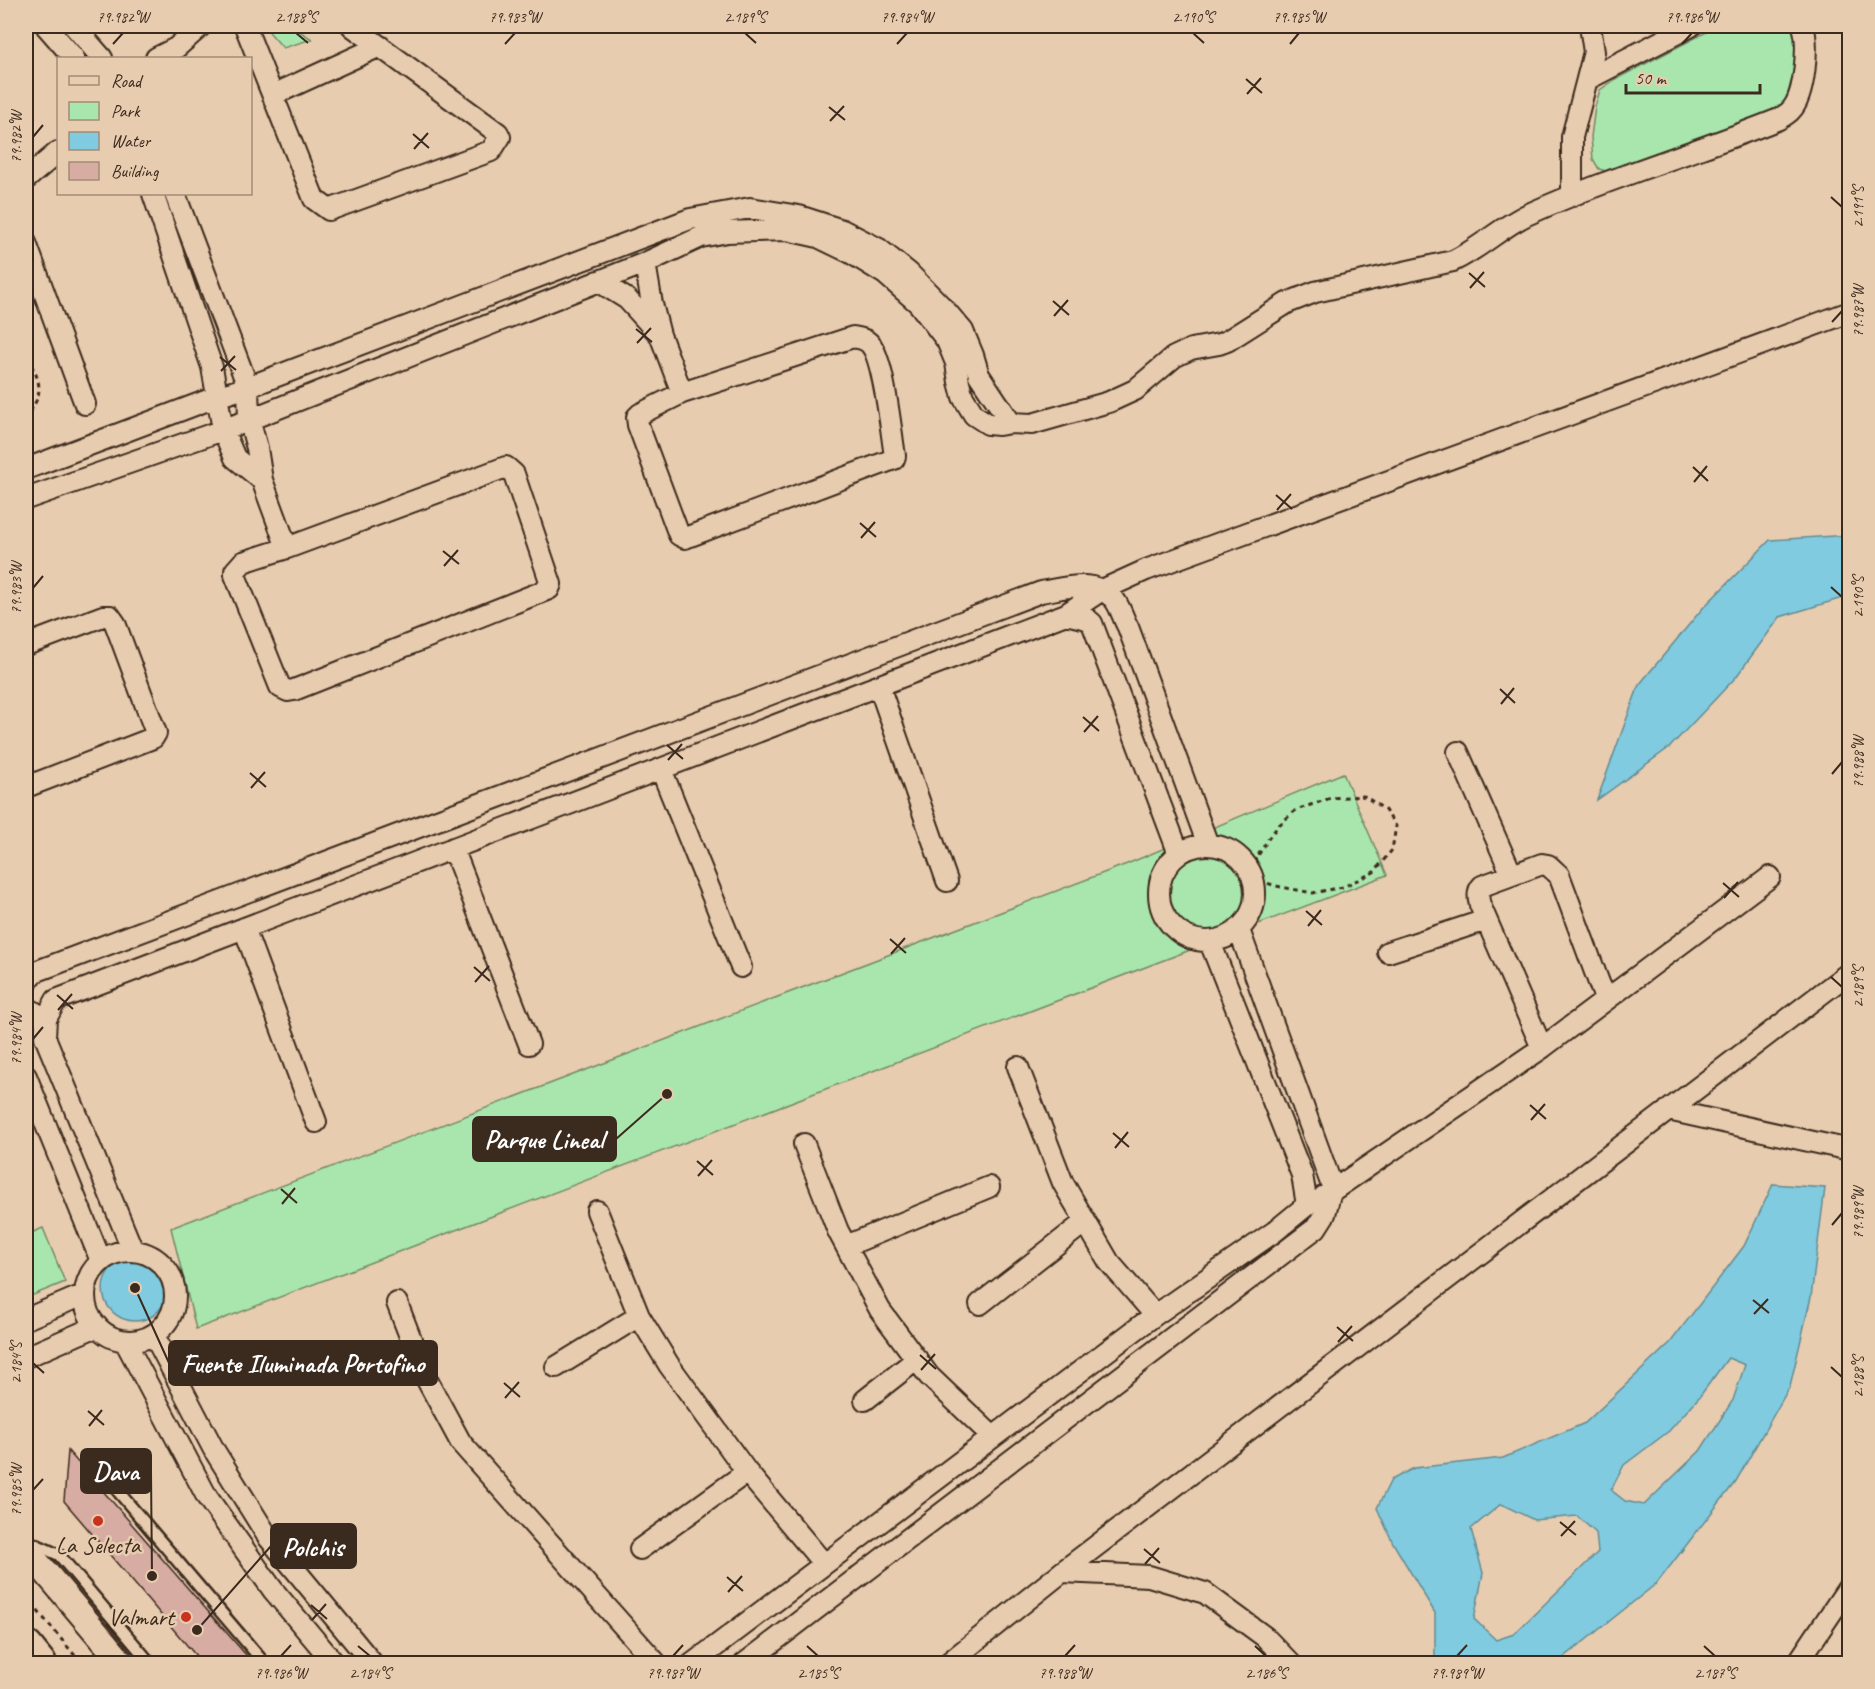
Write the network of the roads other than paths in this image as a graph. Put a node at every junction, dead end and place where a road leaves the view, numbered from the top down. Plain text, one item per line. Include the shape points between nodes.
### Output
1 (46, 26) edge
2 (74, 26) edge
3 (201, 26) edge
4 (245, 26) edge
5 (352, 26) edge
6 (1590, 26) edge
7 (1691, 26) edge
8 (1803, 26) edge
9 (380, 46) junction
10 (173, 53) edge
11 (73, 57) edge
12 (101, 57) edge
13 (1588, 79) junction
14 (273, 95) junction
15 (57, 153) edge
16 (26, 179) edge
17 (153, 195) edge
18 (175, 195) edge
19 (1572, 196) junction
20 (690, 219) junction
21 (701, 237) junction
22 (26, 243) edge
23 (645, 263) junction
24 (598, 281) junction
25 (514, 286) junction
26 (522, 310) junction
27 (1850, 312) edge
28 (965, 334) junction
29 (660, 335) junction
30 (951, 350) junction
31 (248, 387) junction
32 (986, 387) junction
33 (682, 393) junction
34 (963, 397) junction
35 (216, 398) junction
36 (85, 404) dead end
37 (249, 419) junction
38 (1011, 423) junction
39 (223, 430) junction
40 (26, 469) edge
41 (262, 480) junction
42 (26, 499) edge
43 (287, 549) junction
44 (1102, 590) junction
45 (1066, 614) junction
46 (26, 645) edge
47 (879, 686) junction
48 (1458, 752) dead end
49 (661, 769) junction
50 (548, 778) junction
51 (26, 787) edge
52 (558, 808) junction
53 (1208, 845) junction
54 (453, 848) junction
55 (1179, 854) junction
56 (1512, 875) junction
57 (1770, 877) dead end
58 (947, 881) dead end
59 (1486, 920) junction
60 (244, 928) junction
61 (1239, 930) junction
62 (1210, 942) junction
63 (1388, 952) dead end
64 (741, 967) dead end
65 (1850, 972) edge
66 (26, 985) edge
67 (1605, 999) junction
68 (26, 1007) edge
69 (46, 1020) junction
70 (529, 1044) dead end
71 (1542, 1048) junction
72 (1018, 1067) dead end
73 (26, 1076) edge
74 (1668, 1110) junction
75 (316, 1122) dead end
76 (804, 1144) dead end
77 (1850, 1149) edge
78 (989, 1187) dead end
79 (1331, 1193) junction
80 (1307, 1205) junction
81 (597, 1211) dead end
82 (1085, 1222) junction
83 (846, 1246) junction
84 (133, 1251) junction
85 (101, 1262) junction
86 (85, 1294) junction
87 (397, 1303) dead end
88 (980, 1304) dead end
89 (1155, 1315) junction
90 (639, 1316) junction
91 (26, 1319) edge
92 (97, 1326) junction
93 (154, 1335) junction
94 (124, 1341) junction
95 (26, 1354) edge
96 (917, 1359) junction
97 (556, 1367) dead end
98 (865, 1400) dead end
99 (993, 1437) junction
100 (99, 1469) dead end
101 (747, 1472) junction
102 (907, 1502) junction
103 (926, 1526) junction
104 (26, 1540) edge
105 (640, 1548) dead end
106 (26, 1549) edge
107 (824, 1564) junction
108 (1062, 1572) junction
109 (1850, 1586) edge
110 (348, 1634) junction
111 (26, 1648) edge
112 (330, 1658) edge
113 (39, 1664) edge
114 (123, 1664) edge
115 (151, 1664) edge
116 (265, 1664) edge
117 (372, 1664) edge
118 (657, 1664) edge
119 (692, 1664) edge
120 (744, 1664) edge
121 (947, 1664) edge
122 (1291, 1664) edge
123 (1797, 1664) edge

1 - 11 street
2 - 12 street
3 - 10 street
4 - 14 street
5 - 9 street
6 - 13 street via 1594,52
7 - 13 street
8 - 19 street via 1804,71 1791,111 1779,119
9 - 14 street
9 - 14 street via 498,134 491,151 330,210 314,199
13 - 19 street via 1572,137
15 - 16 street
17 - 35 street via 213,367
18 - 31 street
19 - 38 street via 1527,214 1453,261 1315,292 1287,303 1227,341 1174,357 1135,390 1109,402 1032,424
20 - 21 street
20 - 25 street
20 - 28 street via 750,208 799,216 842,231 879,249 909,273
21 - 23 street
21 - 30 street via 788,230 818,237 885,274 918,303
22 - 36 street
23 - 24 street
23 - 29 street
24 - 26 street
24 - 29 street via 627,299
25 - 26 street
25 - 31 street
26 - 37 street
27 - 44 street via 1157,566
28 - 30 street
28 - 32 street
29 - 33 street
30 - 34 street
31 - 35 street
31 - 37 street
32 - 34 street
32 - 38 street
33 - 33 street via 640,414 637,421 679,535 685,538 895,457 879,360 870,344 859,338
34 - 38 street via 974,415 988,424
35 - 39 street
35 - 40 street
37 - 39 street
37 - 41 street
39 - 41 street via 235,458
39 - 42 street
41 - 43 street
43 - 43 street via 243,562 235,575 278,684 288,691 549,589 552,584 514,474 506,467
44 - 45 street
44 - 50 street via 1083,585 1041,592
44 - 53 street via 1114,598 1128,627
45 - 47 street
45 - 55 street via 1092,623
46 - 51 street via 110,616 156,733 153,738
47 - 49 street
47 - 58 street
48 - 56 street
49 - 52 street
49 - 64 street
50 - 52 street
50 - 66 street via 32,973
52 - 54 street
53 - 55 street
53 - 61 street via 1224,848 1238,857 1250,874 1255,902
54 - 60 street
54 - 70 street
55 - 62 street via 1161,878 1161,909 1177,929 1195,940
56 - 59 street via 1480,888 1478,898
56 - 67 street via 1542,864 1559,875
57 - 67 street
59 - 63 street
59 - 71 street
60 - 69 street via 56,1000
60 - 75 street
61 - 62 street
61 - 79 street via 1332,1186
62 - 80 street via 1302,1175
65 - 74 street
67 - 71 street
68 - 69 street
69 - 84 street via 45,1037
71 - 79 street
72 - 82 street via 1063,1183
73 - 85 street
74 - 77 street
74 - 108 street
76 - 83 street
78 - 83 street
79 - 80 street
79 - 103 street via 1316,1228
80 - 89 street
81 - 90 street
82 - 88 street
82 - 89 street via 1109,1262
83 - 96 street via 880,1310
84 - 85 street via 111,1255
84 - 93 street via 159,1261 174,1286 172,1314
85 - 86 street via 93,1271
86 - 91 street
86 - 92 street via 90,1317
87 - 118 street via 426,1378 461,1443
89 - 99 street
90 - 97 street
90 - 101 street via 669,1365
92 - 94 street
92 - 95 street
93 - 94 street
93 - 110 street via 214,1450 268,1537
94 - 112 street via 207,1497 273,1590
96 - 98 street
96 - 99 street via 929,1376
99 - 102 street
100 - 116 lane
101 - 105 street
101 - 107 street
102 - 103 street
102 - 107 street
103 - 120 street
104 - 115 lane via 59,1555
106 - 114 street
107 - 119 street
108 - 121 street
108 - 122 street via 1149,1576 1205,1593 1265,1637
109 - 123 street
110 - 112 street
110 - 117 street
111 - 113 highway

